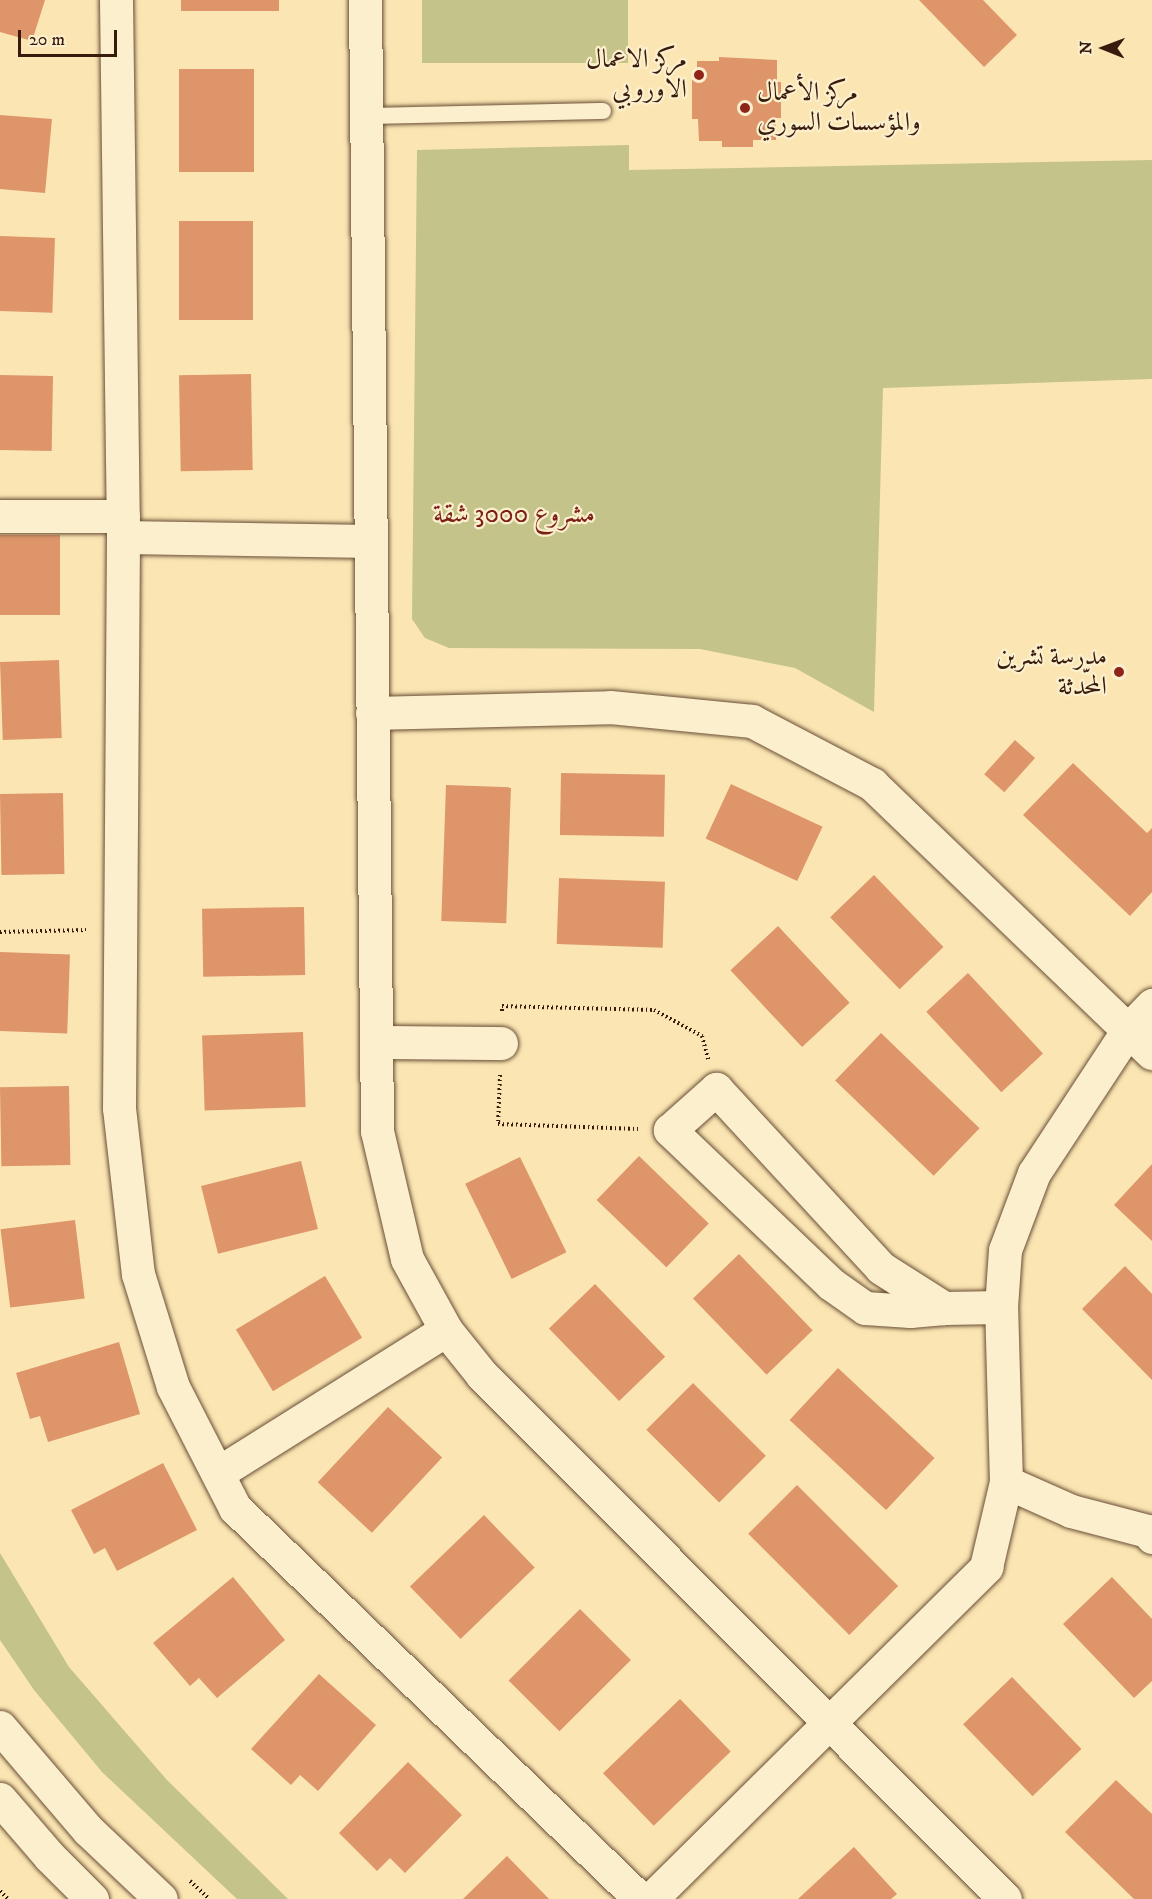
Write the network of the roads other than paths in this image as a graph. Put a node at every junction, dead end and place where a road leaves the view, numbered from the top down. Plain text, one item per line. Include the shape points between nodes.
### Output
1 (116, 0) edge
2 (365, 0) edge
3 (603, 111) dead end
4 (366, 116) junction
5 (0, 516) edge
6 (123, 527) junction
7 (370, 540) junction
8 (372, 713) junction
9 (1152, 1005) edge
10 (1128, 1030) junction
11 (376, 1042) junction
12 (501, 1043) road end
13 (1152, 1053) edge
14 (1001, 1307) junction
15 (944, 1308) junction
16 (446, 1330) junction
17 (218, 1473) junction
18 (1006, 1482) junction
19 (1152, 1537) edge
20 (829, 1723) junction
21 (0, 1727) edge
22 (0, 1799) edge
23 (92, 1899) edge
24 (161, 1899) edge
25 (640, 1899) edge
26 (651, 1899) edge
27 (1005, 1899) edge

1 - 6 street
2 - 4 street
3 - 4 lane
4 - 7 street
5 - 6 street
6 - 7 street
6 - 17 street via 119,1108 138,1274 173,1387
7 - 8 street
8 - 10 street via 610,707 753,721 872,784
8 - 11 street
9 - 10 street
10 - 13 street
10 - 14 street via 1034,1173 1005,1250
11 - 12 street
11 - 16 street via 377,1131 407,1259
14 - 15 street
14 - 18 street
15 - 15 street via 881,1268 716,1089 670,1130 831,1284 865,1308
16 - 17 street
16 - 20 street via 482,1375
17 - 25 street via 235,1508
18 - 19 street via 1071,1511 1147,1531
18 - 20 street via 986,1567
20 - 26 street
20 - 27 street
21 - 24 street via 88,1830
22 - 23 street

